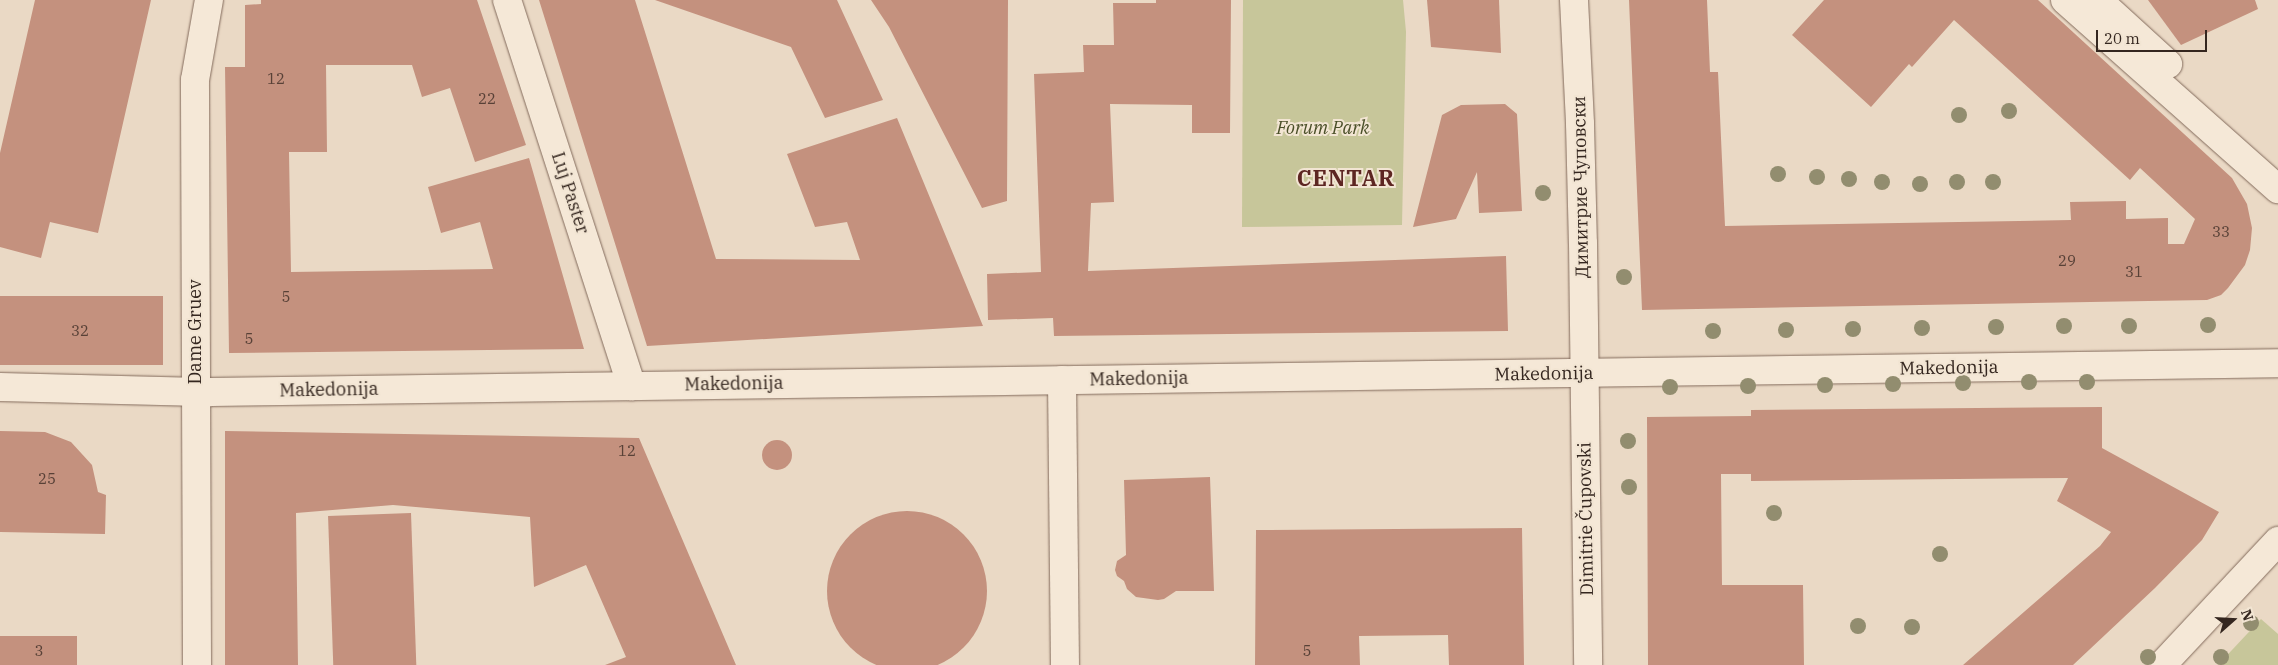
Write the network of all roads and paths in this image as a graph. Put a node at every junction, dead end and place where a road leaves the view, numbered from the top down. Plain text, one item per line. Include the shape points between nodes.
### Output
1 (209, 0) edge
2 (507, 0) edge
3 (1574, 0) edge
4 (2065, 0) edge
5 (2098, 0) edge
6 (2168, 64) dead end
7 (2278, 189) edge
8 (2278, 364) edge
9 (1584, 373) junction
10 (1062, 380) junction
11 (632, 386) junction
12 (0, 387) edge
13 (195, 390) junction
14 (2278, 541) edge
15 (197, 665) edge
16 (1065, 665) edge
17 (1588, 665) edge
18 (2162, 665) edge

1 - 13 street, Dame Gruev via 195,80
2 - 11 street, Luj Paster
3 - 9 street, Димитрие Чуповски via 1580,124
4 - 7 street
5 - 6 street
8 - 9 street, Makedonija
9 - 10 street, Makedonija
9 - 17 street, Dimitrie Čupovski
10 - 11 street, Makedonija
10 - 16 street
11 - 13 street, Makedonija
12 - 13 street, Makedonija via 154,392
13 - 15 street, Dame Gruev
14 - 18 street

